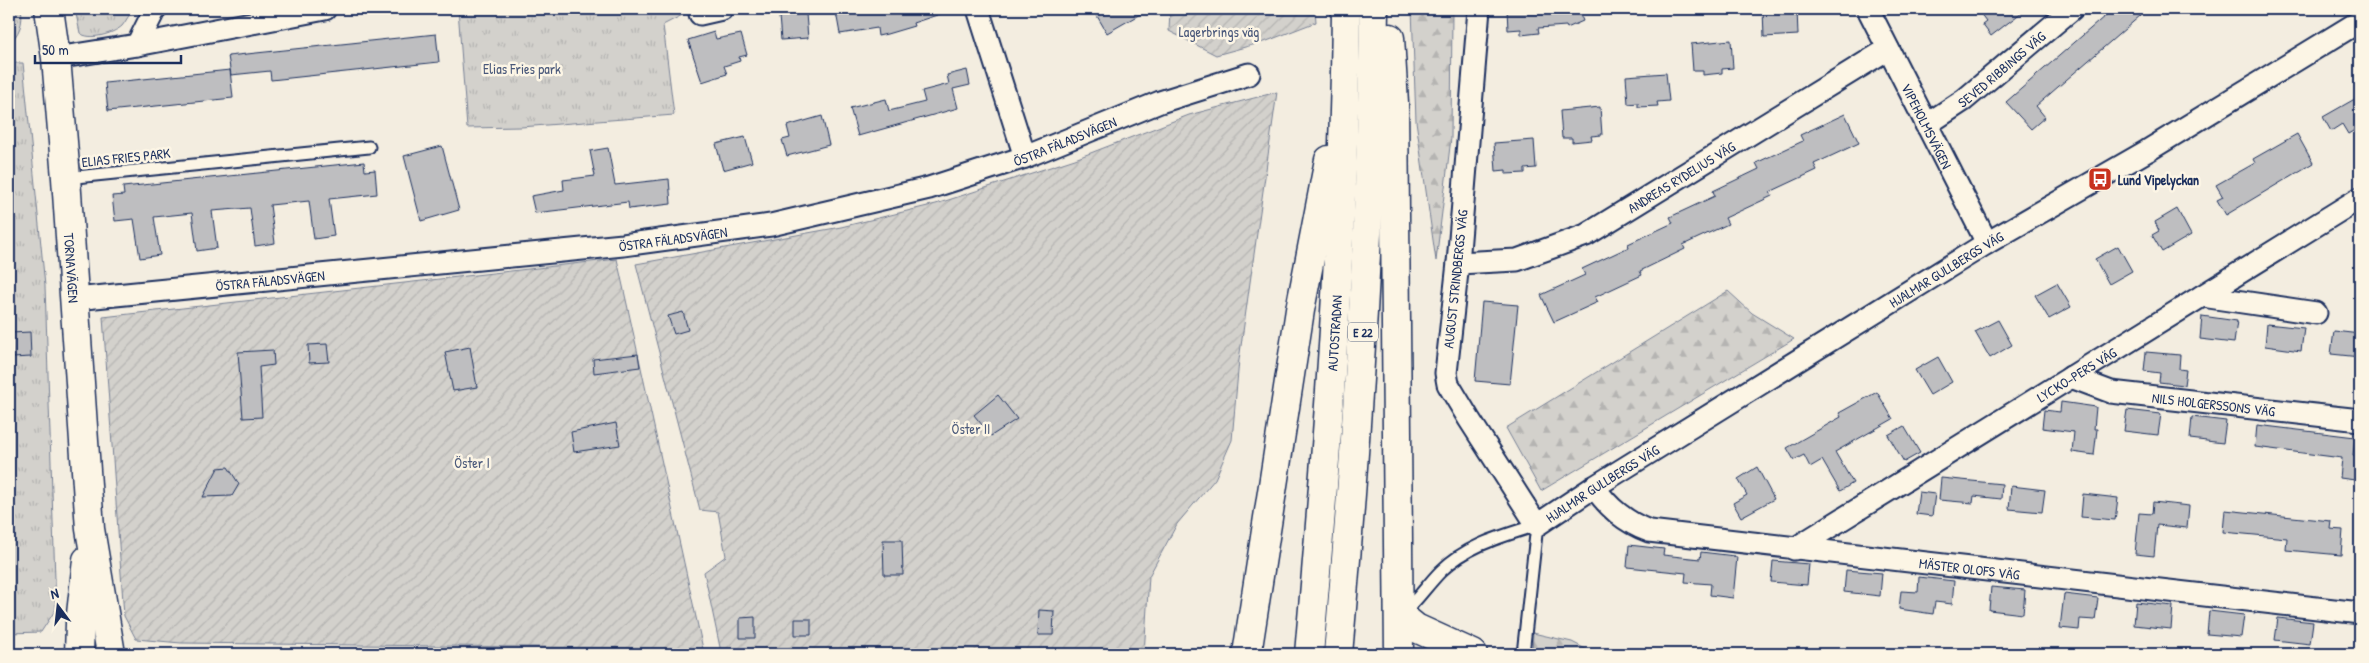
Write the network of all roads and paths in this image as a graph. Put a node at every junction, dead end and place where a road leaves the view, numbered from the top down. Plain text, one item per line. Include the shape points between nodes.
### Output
1 (48, 9) edge
2 (154, 9) edge
3 (325, 9) edge
4 (722, 9) edge
5 (978, 9) edge
6 (1346, 9) edge
7 (1374, 9) edge
8 (1388, 9) edge
9 (1479, 9) edge
10 (1868, 9) edge
11 (2058, 13) edge
12 (700, 14) dead end
13 (2360, 21) edge
14 (137, 45) junction
15 (1888, 49) junction
16 (56, 58) junction
17 (1249, 74) dead end
18 (1345, 83) junction
19 (1926, 125) junction
20 (369, 147) dead end
21 (1025, 157) junction
22 (66, 178) junction
23 (2360, 198) edge
24 (1987, 242) junction
25 (1458, 263) junction
26 (2202, 296) junction
27 (75, 299) junction
28 (2316, 313) dead end
29 (2070, 377) junction
30 (2360, 420) edge
31 (1594, 487) junction
32 (1537, 525) junction
33 (90, 529) junction
34 (1794, 549) junction
35 (2360, 613) edge
36 (1400, 615) junction
37 (79, 654) edge
38 (111, 654) edge
39 (1247, 654) edge
40 (1309, 654) edge
41 (1338, 654) edge
42 (1399, 654) edge
43 (1473, 654) edge
44 (1523, 654) edge

1 - 16 main road, TORNAVÄGEN
2 - 14 street
3 - 14 street
4 - 12 street
5 - 21 street
6 - 18 main road, AUTOSTRADAN / E 22
7 - 41 main road, AUTOSTRADAN / E 22 via 1364,316
8 - 36 main road via 1394,102
9 - 25 street, AUGUST STRINDBERGS VÄG
10 - 15 street, VIPEHOLMSVÄGEN
11 - 19 street, SEVED RIBBINGS VÄG via 1964,100
13 - 24 street, HJALMAR GULLBERGS VÄG via 2147,152
14 - 16 street
15 - 19 street, VIPEHOLMSVÄGEN
15 - 25 street, ANDREAS RYDELIUS VÄG via 1586,235 1517,260
16 - 22 main road, TORNAVÄGEN
17 - 21 street, ÖSTRA FÄLADSVÄGEN via 1160,102
18 - 39 main road via 1300,310
18 - 40 main road, AUTOSTRADAN / E 22 via 1336,315
19 - 24 street, VIPEHOLMSVÄGEN
20 - 22 lane, ELIAS FRIES PARK
21 - 27 street, ÖSTRA FÄLADSVÄGEN via 929,188 771,225 622,245
22 - 27 main road, TORNAVÄGEN
23 - 26 street, LYCKO-PERS VÄG
24 - 31 street, HJALMAR GULLBERGS VÄG
25 - 32 street, AUGUST STRINDBERGS VÄG via 1447,359 1448,384
26 - 28 street
26 - 29 street, LYCKO-PERS VÄG
27 - 33 main road, TORNAVÄGEN
29 - 30 street, NILS HOLGERSSONS VÄG via 2111,392
29 - 34 street, LYCKO-PERS VÄG
31 - 32 street, HJALMAR GULLBERGS VÄG
31 - 34 street, MÄSTER OLOFS VÄG via 1616,513 1649,531
32 - 36 lane via 1484,543 1451,562 1417,602
32 - 44 lane
33 - 37 main road, TORNAVÄGEN
33 - 38 main road, TORNAVÄGEN
34 - 35 street, MÄSTER OLOFS VÄG
36 - 42 main road
36 - 43 main road via 1416,628

